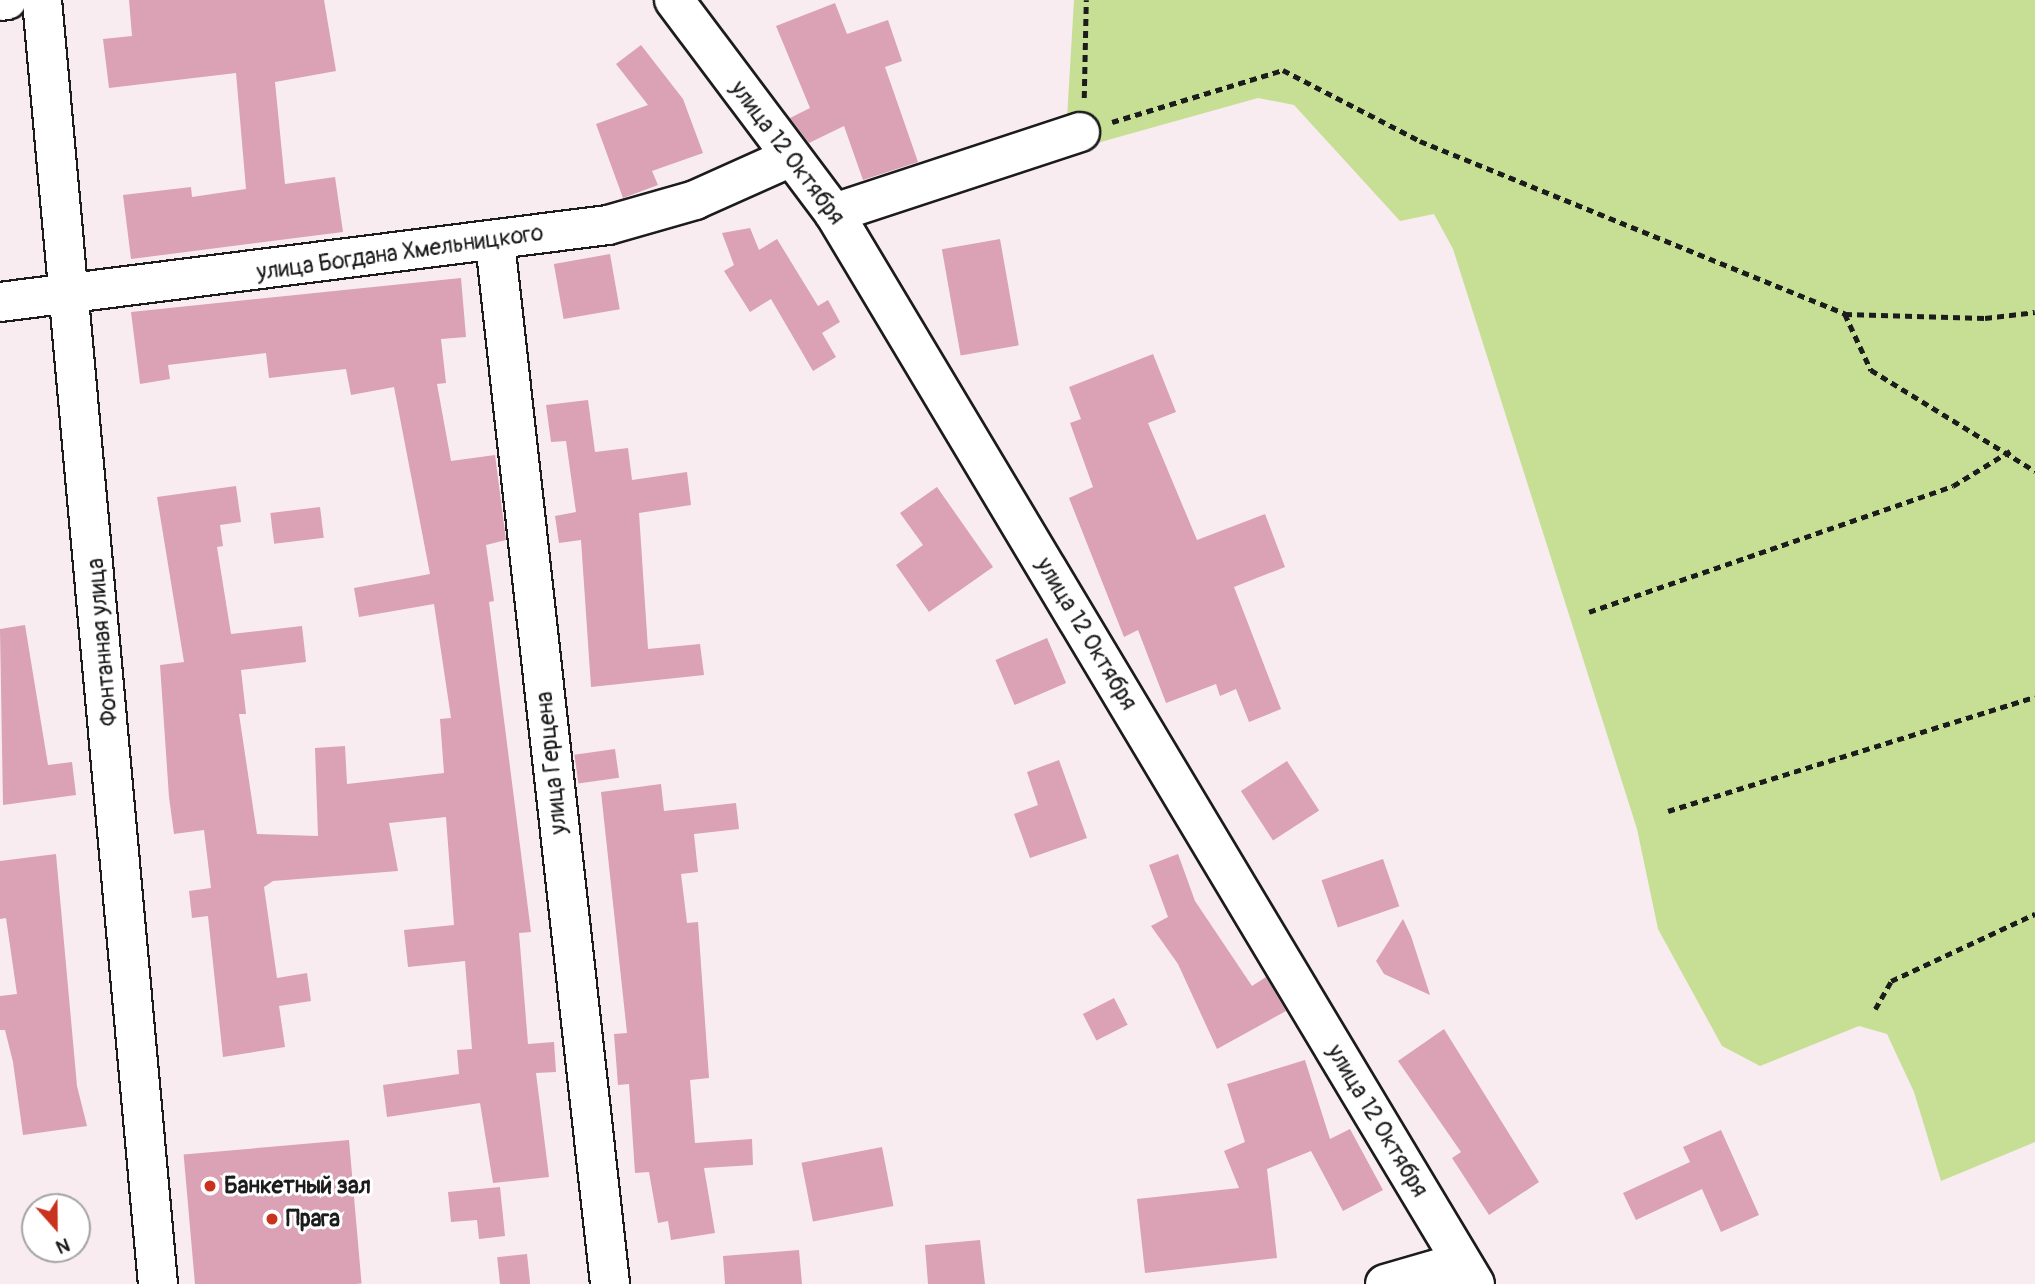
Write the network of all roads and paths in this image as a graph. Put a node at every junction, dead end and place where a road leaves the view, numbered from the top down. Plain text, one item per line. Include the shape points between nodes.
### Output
1 (7, 0) edge
2 (42, 0) edge
3 (674, 0) edge
4 (1086, 0) edge
5 (0, 1) edge
6 (1080, 132) junction
7 (789, 158) junction
8 (834, 213) junction
9 (495, 242) junction
10 (73, 296) junction
11 (0, 302) edge
12 (2035, 312) edge
13 (1845, 314) junction
14 (2010, 451) junction
15 (2035, 471) edge
16 (1589, 612) dead end
17 (2035, 697) edge
18 (1668, 811) dead end
19 (2035, 914) edge
20 (1875, 1009) dead end
21 (1468, 1273) edge
22 (158, 1284) edge
23 (610, 1284) edge
24 (1385, 1284) edge

1 - 5 street
2 - 10 street, Фонтанная улица
3 - 7 street, улица 12 Октября
4 - 6 path
6 - 8 street
6 - 13 path via 1283,70 1420,141
7 - 8 street, улица 12 Октября
7 - 9 street, улица Богдана Хмельницкого via 695,200 633,218
8 - 21 street, улица 12 Октября
9 - 10 street, улица Богдана Хмельницкого
9 - 23 street, улица Герцена
10 - 11 street, улица Богдана Хмельницкого
10 - 22 street, Фонтанная улица
12 - 13 path via 1985,318
13 - 14 path via 1871,370
14 - 15 path
14 - 16 path via 1953,486
17 - 18 path
19 - 20 path via 1891,981
21 - 24 street

